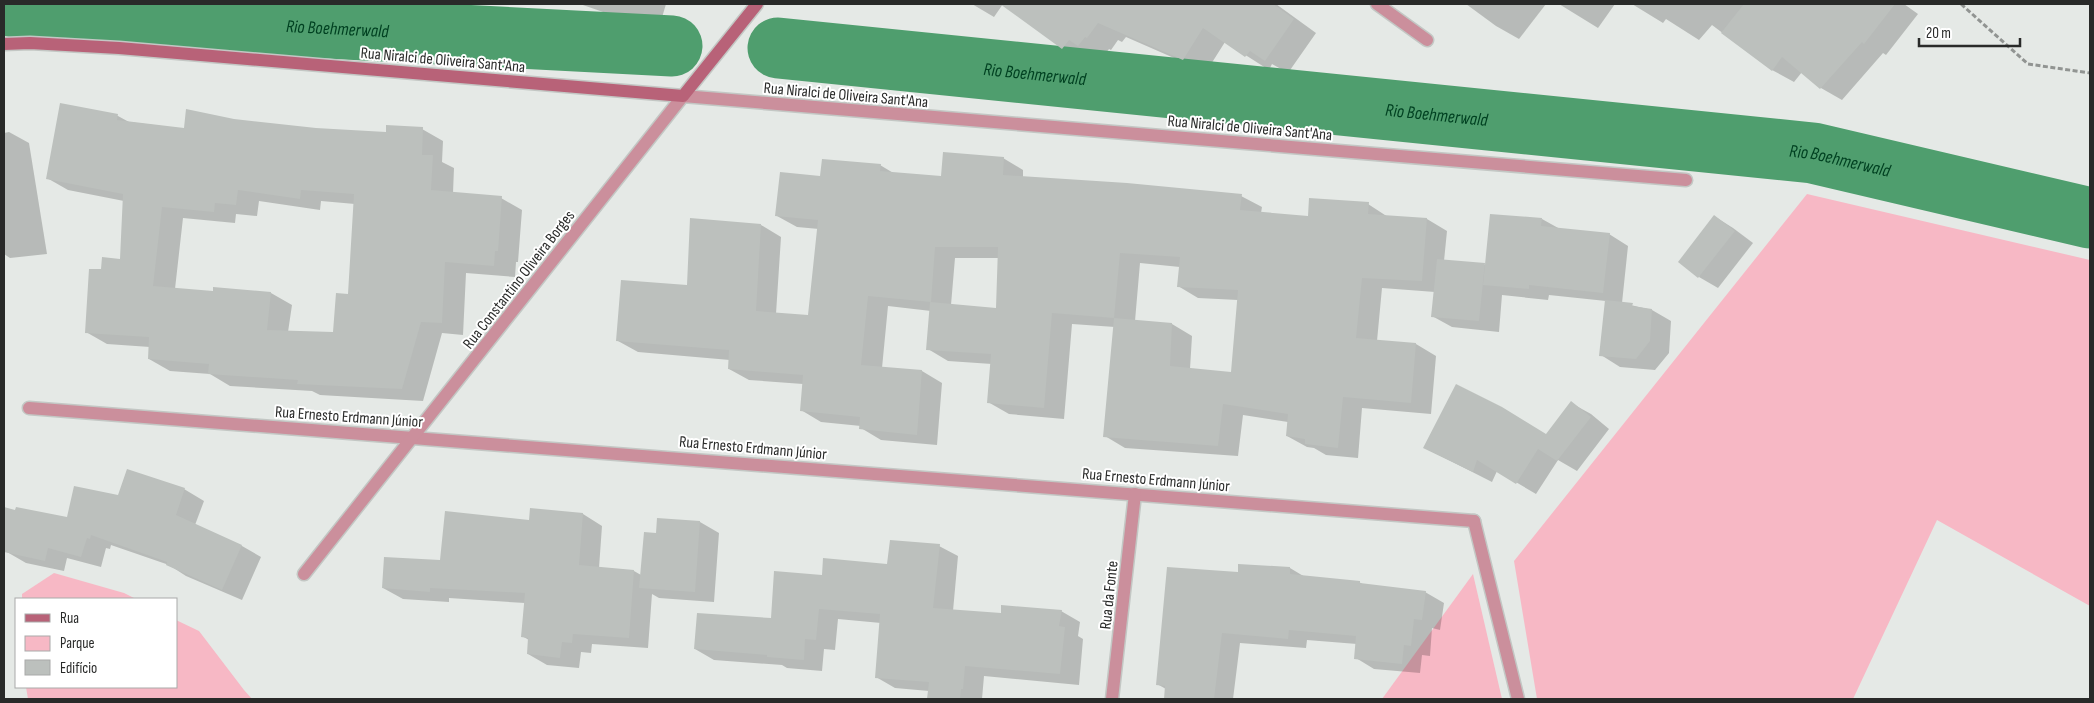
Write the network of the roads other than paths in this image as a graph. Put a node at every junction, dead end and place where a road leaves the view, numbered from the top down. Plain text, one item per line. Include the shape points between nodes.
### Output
1 (757, 4) edge
2 (1377, 4) edge
3 (1427, 40) dead end
4 (4, 44) edge
5 (683, 96) junction
6 (1686, 180) dead end
7 (29, 408) dead end
8 (414, 437) junction
9 (1135, 494) junction
10 (304, 574) dead end
11 (1112, 699) edge
12 (1518, 699) edge

1 - 5 street, Rua Constantino Oliveira Borges
2 - 3 street
4 - 5 street, Rua Niralci de Oliveira Sant'Ana via 120,48
5 - 6 street, Rua Niralci de Oliveira Sant'Ana
5 - 8 street, Rua Constantino Oliveira Borges
7 - 8 street, Rua Ernesto Erdmann Júnior
8 - 9 street, Rua Ernesto Erdmann Júnior
8 - 10 street, Rua Constantino Oliveira Borges
9 - 11 street, Rua da Fonte
9 - 12 street, Rua Ernesto Erdmann Júnior via 1474,521

